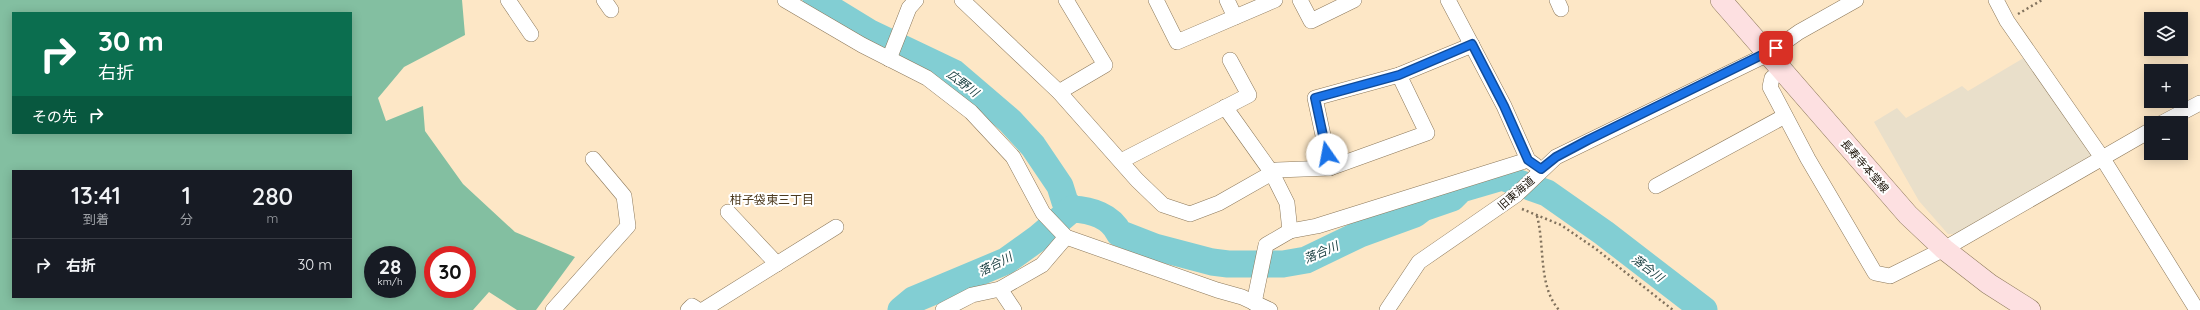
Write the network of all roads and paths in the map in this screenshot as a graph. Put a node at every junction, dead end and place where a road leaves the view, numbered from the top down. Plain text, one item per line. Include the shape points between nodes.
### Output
1 (508, 0) edge
2 (785, 0) edge
3 (916, 0) edge
4 (962, 0) edge
5 (1066, 0) edge
6 (1156, 0) edge
7 (1227, 0) edge
8 (1275, 0) edge
9 (1300, 0) edge
10 (1354, 0) edge
11 (1448, 0) edge
12 (1721, 0) edge
13 (1856, 0) edge
14 (1996, 0) edge
15 (2042, 0) edge
16 (1235, 17) junction
17 (2007, 21) junction
18 (531, 34) dead end
19 (1472, 44) junction
20 (1768, 54) junction
21 (889, 59) junction
22 (1230, 60) dead end
23 (1782, 70) junction
24 (1399, 75) junction
25 (1059, 92) junction
26 (2200, 103) edge
27 (1225, 108) junction
28 (1785, 116) junction
29 (2175, 116) edge
30 (2144, 134) edge
31 (592, 159) dead end
32 (2103, 159) junction
33 (1528, 160) junction
34 (1120, 161) junction
35 (1330, 168) junction
36 (1538, 172) junction
37 (1272, 173) junction
38 (1656, 186) dead end
39 (1511, 199) junction
40 (728, 212) dead end
41 (1537, 216) junction
42 (836, 227) dead end
43 (1290, 231) junction
44 (1066, 237) junction
45 (1944, 249) junction
46 (777, 264) junction
47 (1000, 289) junction
48 (2195, 300) edge
49 (1254, 302) junction
50 (553, 310) edge
51 (688, 310) edge
52 (698, 310) edge
53 (703, 310) edge
54 (944, 310) edge
55 (1014, 310) edge
56 (1270, 310) edge
57 (1387, 310) edge
58 (1559, 310) edge
59 (1673, 310) edge
60 (2030, 310) edge

1 - 18 street
2 - 21 street
3 - 21 street via 909,8
4 - 25 street
5 - 25 street via 1105,65
6 - 16 street via 1177,42
7 - 16 street
8 - 16 street
9 - 10 street via 1311,21
11 - 19 street
12 - 20 main road, 長寿寺本堂線
13 - 20 street, 旧東海道 via 1799,32
14 - 17 street
15 - 17 path
17 - 32 street
19 - 24 street
19 - 33 street
20 - 23 main road, 長寿寺本堂線
20 - 36 street, 旧東海道 via 1588,140 1556,157
21 - 44 street via 927,78 971,112 1013,157 1042,213
22 - 27 street via 1249,95
23 - 28 street via 1772,78 1770,87
23 - 45 main road, 長寿寺本堂線 via 1908,215
24 - 35 street via 1315,98
24 - 35 street via 1427,133
25 - 34 street
26 - 29 street
27 - 34 street
27 - 37 street
28 - 38 street
28 - 45 street via 1875,273 1890,276
30 - 32 street
31 - 50 street via 624,196 628,226
32 - 45 street
32 - 48 street
33 - 36 street
33 - 43 street via 1317,226
34 - 37 street via 1163,205 1190,214 1218,203
35 - 37 street via 1277,170
36 - 39 street, 旧東海道
37 - 43 street via 1287,203
39 - 41 path
39 - 57 street, 旧東海道 via 1419,262
40 - 46 street
41 - 58 path via 1542,234 1545,282 1553,303
41 - 59 path via 1561,225 1596,249
42 - 46 street
43 - 49 street via 1266,245
44 - 47 street via 1042,265
44 - 49 street
45 - 60 main road, 長寿寺本堂線 via 1989,284
46 - 53 street
47 - 54 street via 972,295
47 - 55 street
49 - 56 street
51 - 52 street via 692,306

